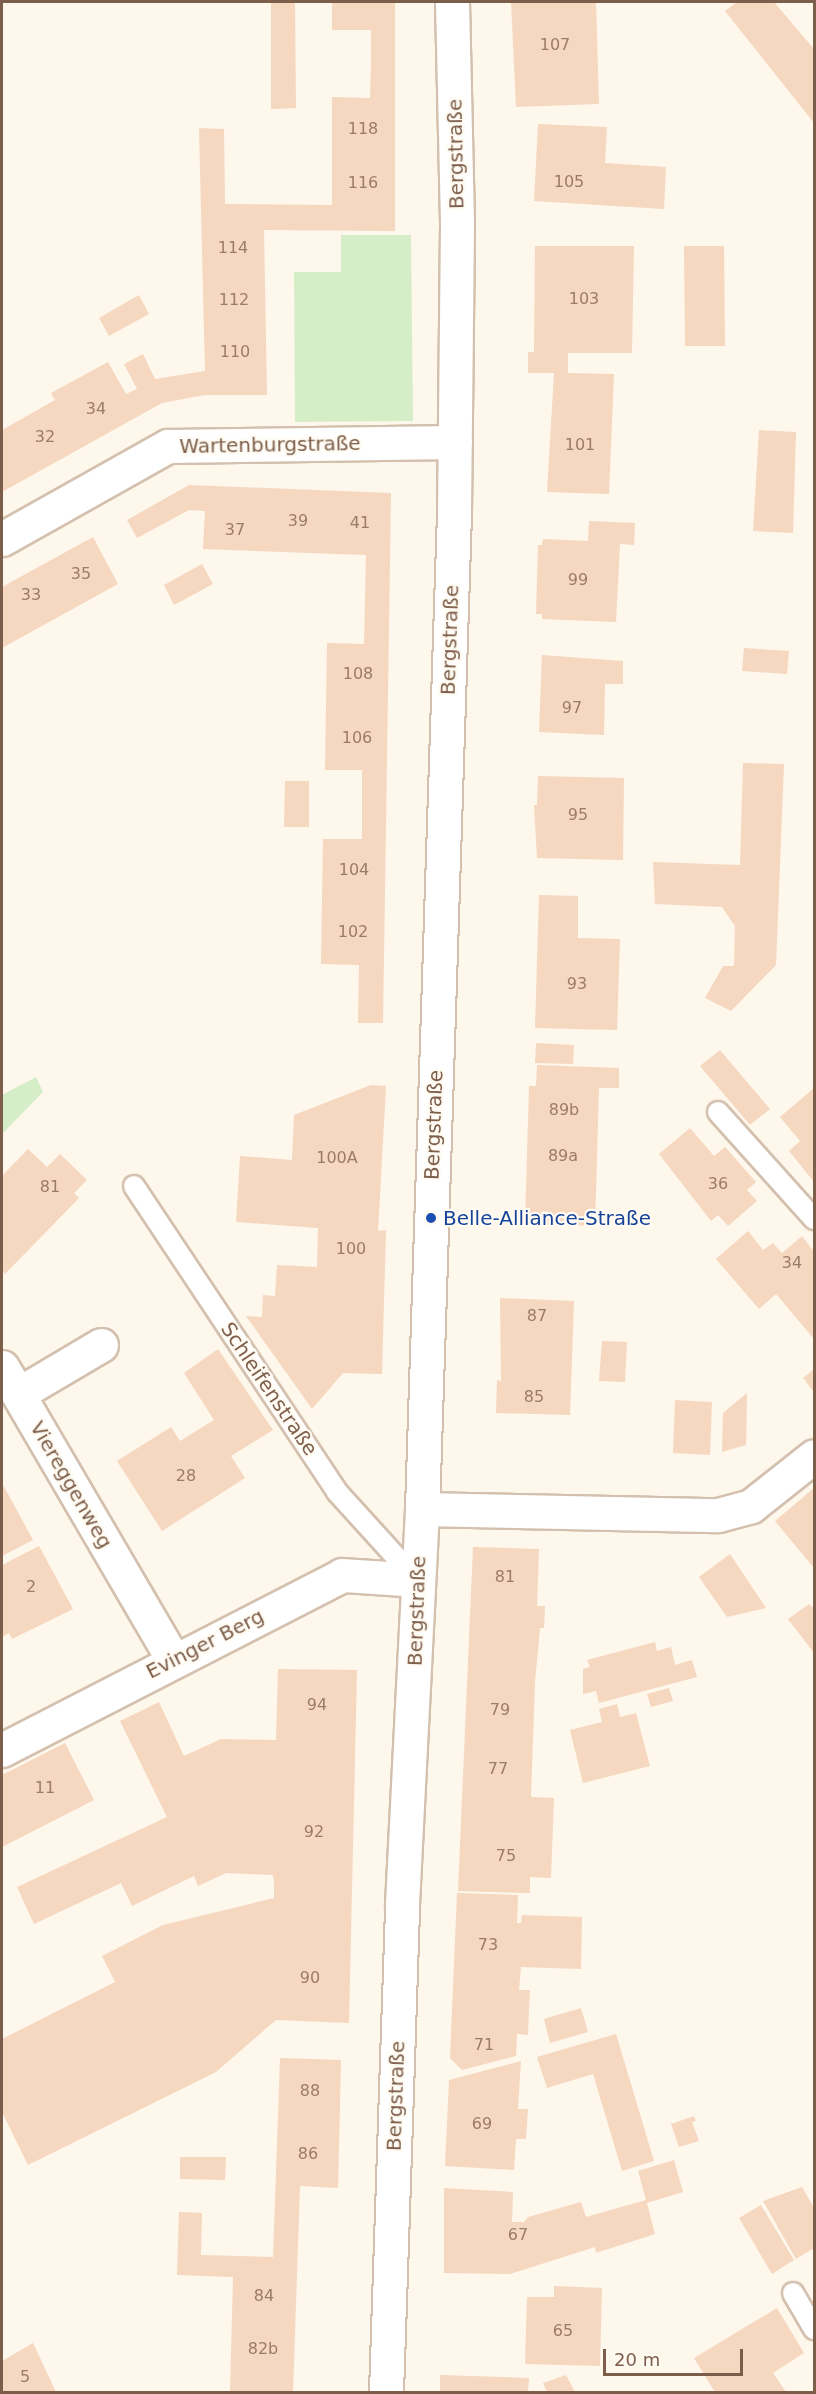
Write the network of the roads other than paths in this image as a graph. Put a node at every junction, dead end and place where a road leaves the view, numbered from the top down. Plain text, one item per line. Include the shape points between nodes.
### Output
1 (452, 2) edge
2 (455, 442) junction
3 (2, 539) edge
4 (718, 1112) dead end
5 (134, 1186) dead end
6 (814, 1219) edge
7 (101, 1345) dead end
8 (10, 1381) edge
9 (814, 1456) edge
10 (422, 1509) junction
11 (417, 1580) junction
12 (173, 1659) junction
13 (2, 1750) edge
14 (793, 2293) dead end
15 (814, 2329) edge
16 (386, 2392) edge

1 - 2 street, Bergstraße via 457,210
2 - 3 street, Wartenburgstraße via 168,446
2 - 10 street, Bergstraße
4 - 6 lane
5 - 11 lane, Schleifenstraße via 337,1492
7 - 8 street, Viereggenweg
8 - 12 street, Viereggenweg
9 - 10 street via 751,1506 718,1515
10 - 11 street, Bergstraße
11 - 12 street, Evinger Berg via 342,1575
11 - 16 street, Bergstraße
12 - 13 street, Evinger Berg
14 - 15 lane

